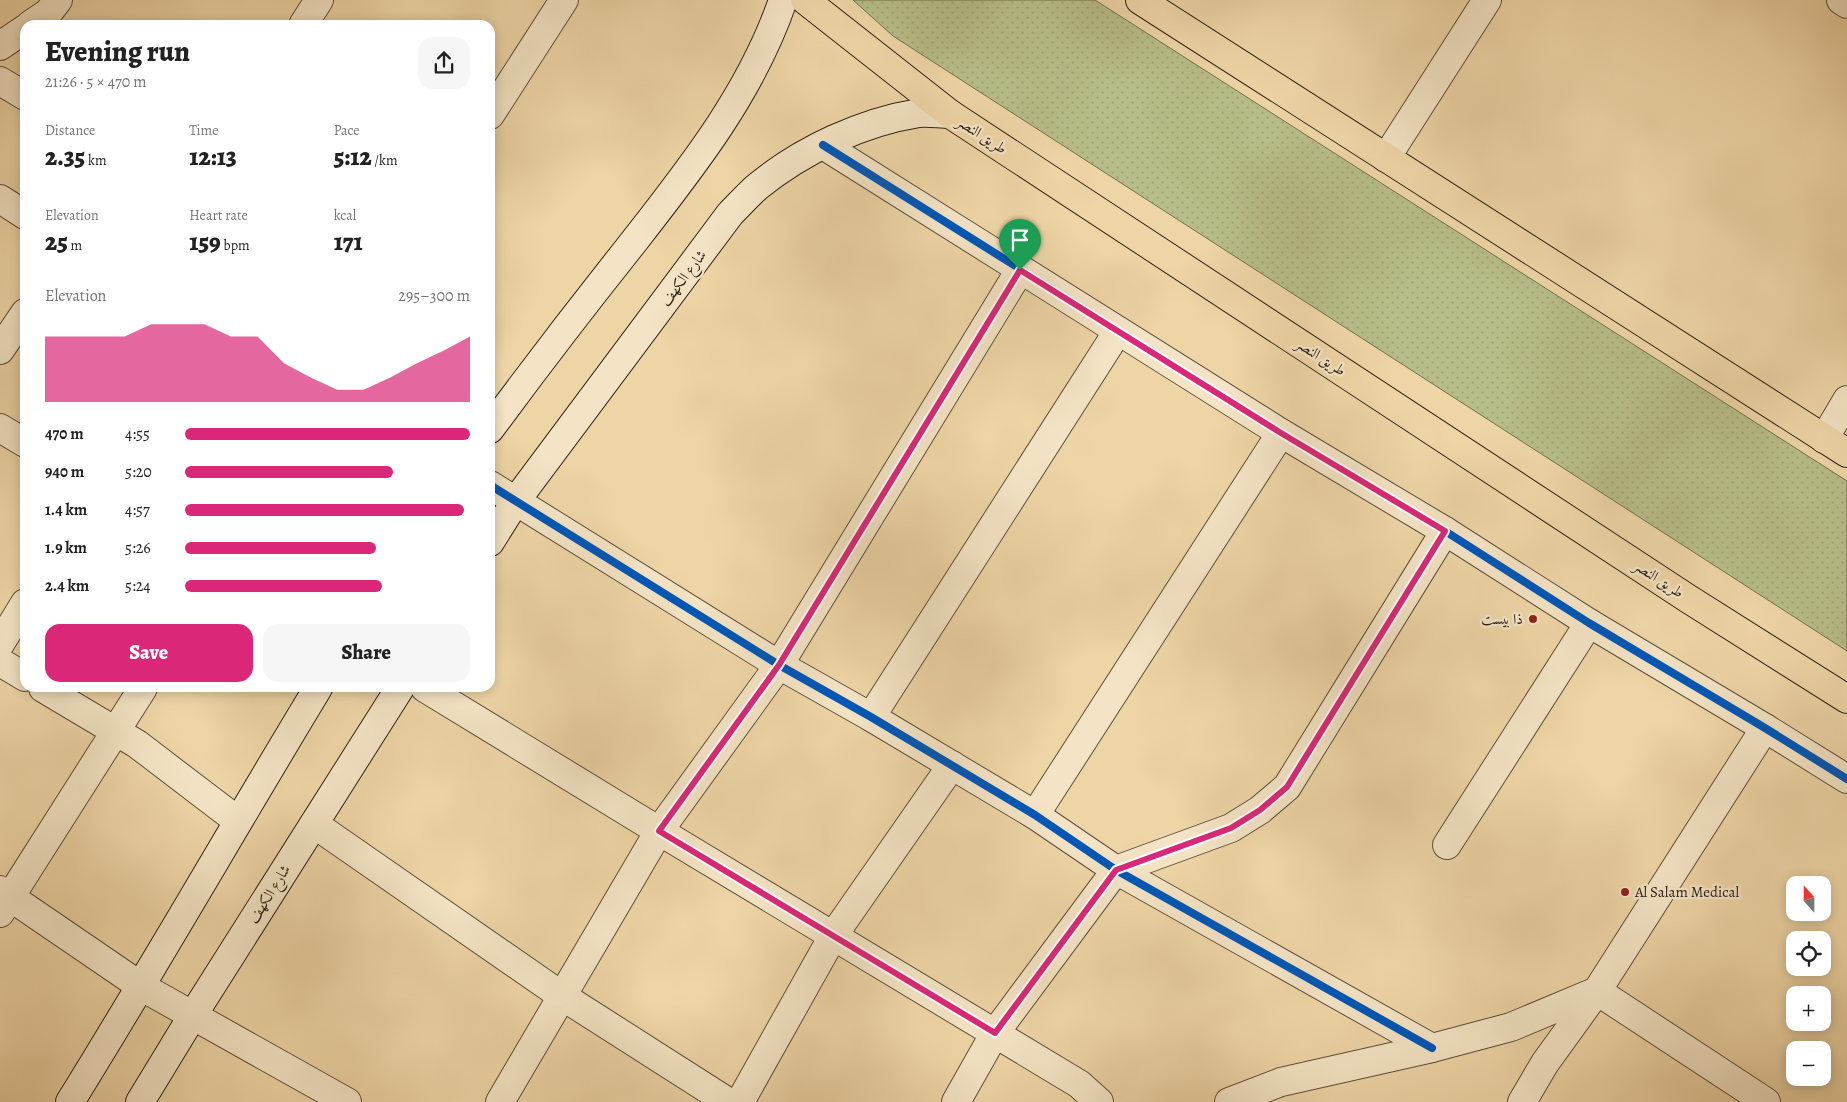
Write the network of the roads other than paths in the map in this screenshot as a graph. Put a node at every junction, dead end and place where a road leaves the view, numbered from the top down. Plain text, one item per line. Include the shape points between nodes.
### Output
1 (58, 0) edge
2 (319, 0) edge
3 (564, 0) edge
4 (783, 0) edge
5 (805, 0) edge
6 (1140, 0) edge
7 (1487, 0) edge
8 (1841, 0) edge
9 (1847, 4) edge
10 (38, 20) edge
11 (306, 20) edge
12 (20, 32) edge
13 (0, 46) edge
14 (0, 81) edge
15 (20, 93) edge
16 (495, 107) edge
17 (950, 114) junction
18 (823, 145) junction
19 (1386, 158) junction
20 (0, 199) edge
21 (20, 212) edge
22 (1020, 270) junction
23 (20, 320) edge
24 (1118, 332) junction
25 (0, 350) edge
26 (1847, 400) edge
27 (495, 422) edge
28 (0, 428) edge
29 (1281, 433) junction
30 (1824, 439) junction
31 (20, 440) edge
32 (1847, 453) edge
33 (495, 488) edge
34 (515, 502) junction
35 (1445, 531) junction
36 (495, 534) edge
37 (20, 611) edge
38 (1589, 623) junction
39 (0, 644) edge
40 (0, 662) edge
41 (779, 665) junction
42 (20, 674) edge
43 (50, 692) edge
44 (141, 692) edge
45 (316, 692) edge
46 (397, 692) edge
47 (432, 692) edge
48 (1847, 699) edge
49 (871, 717) junction
50 (1765, 728) junction
51 (117, 730) junction
52 (952, 765) junction
53 (1847, 779) edge
54 (1035, 815) junction
55 (238, 821) junction
56 (314, 824) junction
57 (659, 831) junction
58 (1447, 845) dead end
59 (1116, 870) junction
60 (4, 900) edge
61 (833, 936) junction
62 (142, 987) junction
63 (1596, 991) junction
64 (562, 996) junction
65 (193, 1015) junction
66 (995, 1033) junction
67 (1432, 1048) junction
68 (70, 1102) edge
69 (140, 1102) edge
70 (347, 1102) edge
71 (500, 1102) edge
72 (728, 1102) edge
73 (740, 1102) edge
74 (956, 1102) edge
75 (1099, 1102) edge
76 (1229, 1102) edge
77 (1522, 1102) edge
78 (1766, 1102) edge

1 - 10 street
2 - 11 street
3 - 16 street
4 - 27 street via 759,57 718,130
5 - 17 main road, طريق النصر
6 - 19 main road
7 - 19 street
8 - 9 street
12 - 13 street
14 - 15 street
17 - 18 street, شارع الكهف via 921,113 888,120
17 - 48 main road, طريق النصر via 1687,598
18 - 22 street
18 - 34 street, شارع الكهف via 789,164 730,214
19 - 30 main road
20 - 21 street
22 - 24 street
22 - 41 street
23 - 25 street
24 - 29 street
24 - 49 street
26 - 30 street
28 - 31 street
29 - 35 street
29 - 54 street
30 - 32 main road
33 - 34 street
34 - 36 street, شارع الكهف
34 - 41 street
35 - 38 street
35 - 59 street via 1287,787 1260,810 1231,828
37 - 39 street
38 - 50 street
38 - 58 street
40 - 42 street
41 - 49 street
41 - 57 street
43 - 51 street
44 - 51 street
45 - 55 street
46 - 56 street, شارع الكهف
47 - 57 street
49 - 52 street
50 - 53 street
50 - 63 street
51 - 55 street
51 - 60 street
52 - 54 street
52 - 61 street
54 - 59 street
55 - 62 street
56 - 64 street
56 - 65 street, شارع الكهف
57 - 61 street
57 - 64 street
59 - 66 street
59 - 67 street
60 - 62 street
61 - 66 street
61 - 73 street
62 - 65 street
62 - 68 street
63 - 67 street via 1511,1027
63 - 77 street
63 - 78 street
64 - 71 street
64 - 72 street
65 - 69 street, شارع الكهف
65 - 70 street
66 - 74 street
66 - 75 street via 1079,1084
67 - 76 street via 1281,1082

